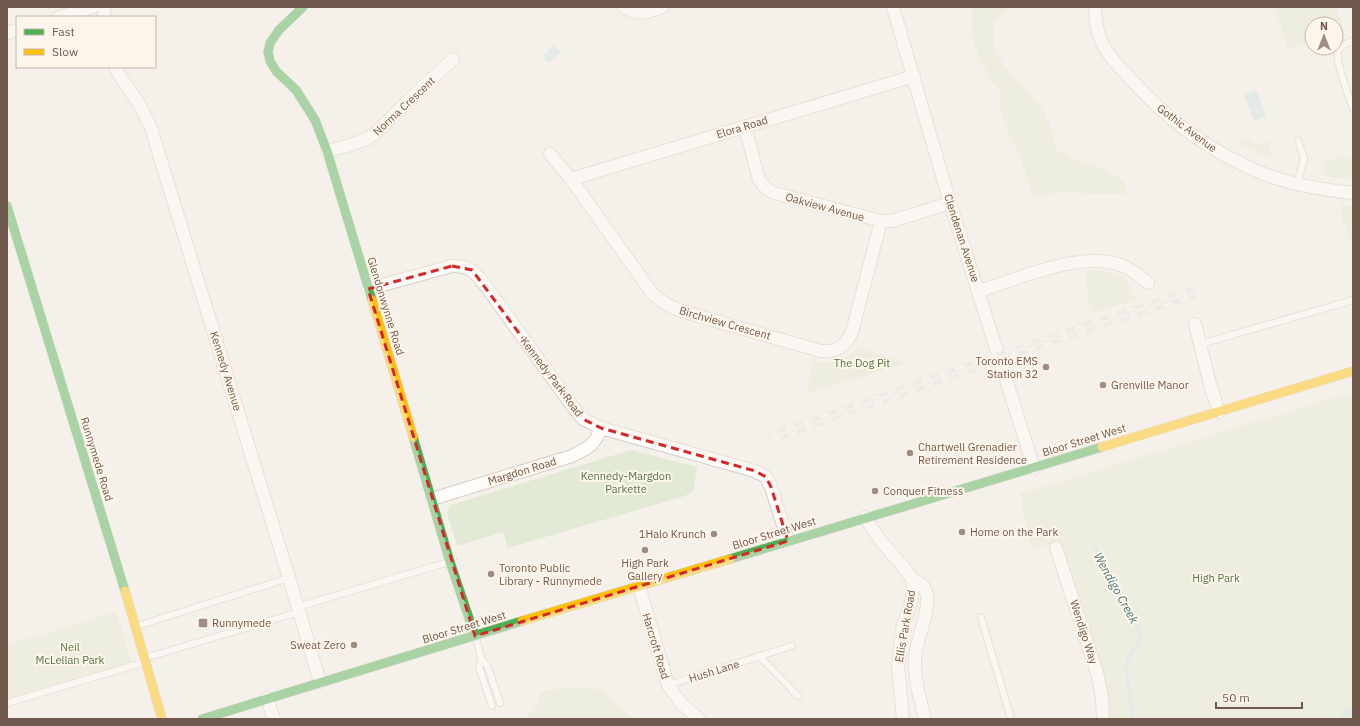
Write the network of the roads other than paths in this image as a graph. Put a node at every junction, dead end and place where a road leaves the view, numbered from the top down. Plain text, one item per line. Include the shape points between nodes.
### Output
1 (93, 7) edge
2 (303, 7) edge
3 (624, 7) edge
4 (663, 7) edge
5 (893, 7) edge
6 (1095, 7) edge
7 (62, 16) edge
8 (1353, 41) edge
9 (453, 59) dead end
10 (116, 68) edge
11 (914, 76) junction
12 (1353, 110) edge
13 (745, 126) junction
14 (1298, 141) dead end
15 (327, 151) junction
16 (550, 154) dead end
17 (571, 179) junction
18 (1297, 184) junction
19 (1353, 193) edge
20 (950, 203) junction
21 (7, 206) edge
22 (881, 221) junction
23 (1148, 283) dead end
24 (368, 289) junction
25 (979, 291) junction
26 (1353, 300) edge
27 (1195, 324) dead end
28 (1201, 344) junction
29 (1353, 371) edge
30 (1219, 412) junction
31 (601, 428) junction
32 (1034, 468) junction
33 (432, 499) junction
34 (865, 517) junction
35 (788, 541) junction
36 (1056, 548) dead end
37 (450, 562) junction
38 (289, 578) junction
39 (913, 580) junction
40 (639, 586) junction
41 (298, 610) junction
42 (981, 617) dead end
43 (136, 626) junction
44 (475, 636) junction
45 (792, 646) dead end
46 (760, 656) junction
47 (145, 660) junction
48 (482, 661) junction
49 (320, 682) junction
50 (668, 685) junction
51 (798, 696) dead end
52 (267, 698) junction
53 (7, 703) edge
54 (500, 703) dead end
55 (492, 706) dead end
56 (162, 719) edge
57 (202, 719) edge
58 (274, 719) edge
59 (699, 719) edge
60 (903, 719) edge
61 (925, 719) edge
62 (1011, 719) edge
63 (1102, 719) edge

1 - 7 street
2 - 15 street, Glendonwynne Road via 279,30 270,43 268,52 276,71 296,90 315,120
3 - 4 street via 642,13
5 - 11 street, Clendenan Avenue
6 - 18 street, Gothic Avenue via 1098,32 1104,47 1120,68 1155,104 1207,145 1246,166
8 - 12 lane via 1338,51 1341,72
9 - 15 street, Norma Crescent via 378,131 367,139
10 - 38 street, Kennedy Avenue via 140,105 151,128
11 - 13 street, Elora Road
11 - 20 street, Clendenan Avenue
13 - 17 street, Elora Road
13 - 22 street, Oakview Avenue via 759,180 767,189
14 - 18 lane via 1304,158
15 - 24 street, Glendonwynne Road
16 - 17 street, Birchview Crescent
17 - 22 street, Birchview Crescent via 659,300 681,311 821,351 842,346 848,341
18 - 19 street, Gothic Avenue
20 - 22 street, Oakview Avenue via 892,221
20 - 25 street, Clendenan Avenue
21 - 43 street, Runnymede Road
23 - 25 street via 1122,265 1090,261 1068,264
24 - 31 street, Kennedy Park Road via 452,266 463,266 472,270 572,407 584,420
24 - 33 street, Glendonwynne Road
25 - 32 street, Clendenan Avenue
26 - 28 lane
27 - 28 street
28 - 30 street
29 - 30 street, Bloor Street West
30 - 32 street, Bloor Street West
31 - 33 street, Margdon Road via 589,448 572,456
31 - 35 street, Kennedy Park Road via 755,471 766,477
32 - 34 street, Bloor Street West
33 - 37 street, Glendonwynne Road
34 - 35 street, Bloor Street West
34 - 39 street, Ellis Park Road via 880,540
35 - 40 street, Bloor Street West
36 - 63 street, Wendigo Way via 1097,673 1102,697
37 - 41 lane
37 - 44 street, Glendonwynne Road
38 - 41 street, Kennedy Avenue
38 - 43 lane
39 - 60 street, Ellis Park Road via 912,599 902,629 898,665
39 - 61 street, Ellis Park Road via 922,584 927,600 927,611 914,660
40 - 44 street, Bloor Street West
40 - 50 street, Harcroft Road
41 - 47 lane
41 - 49 street, Kennedy Avenue
42 - 62 lane
43 - 47 street, Runnymede Road
44 - 48 lane
44 - 49 street, Bloor Street West
45 - 46 lane, Hush Lane
46 - 50 lane, Hush Lane
46 - 51 lane
47 - 53 lane
47 - 56 street, Runnymede Road
48 - 54 lane via 487,665
48 - 55 lane via 480,667
49 - 52 street, Bloor Street West
50 - 59 street, Harcroft Road
52 - 57 street, Bloor Street West
52 - 58 street

